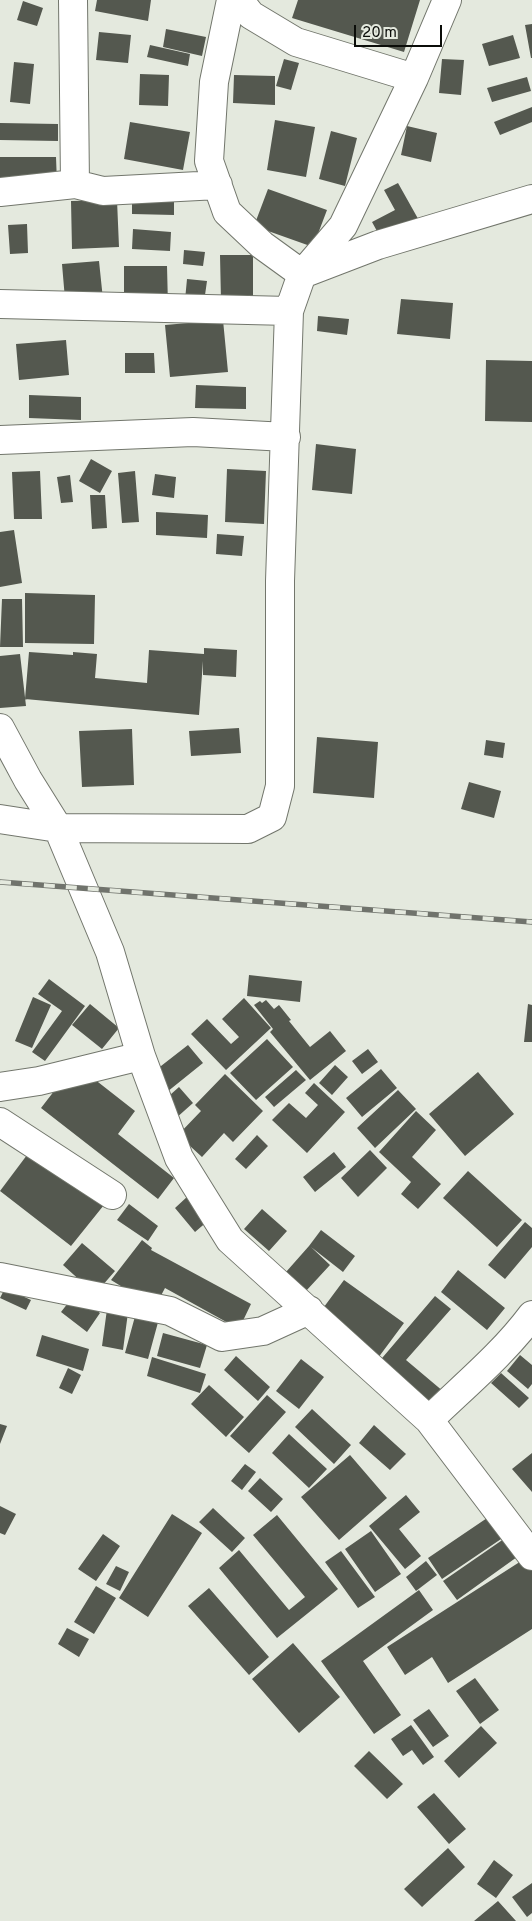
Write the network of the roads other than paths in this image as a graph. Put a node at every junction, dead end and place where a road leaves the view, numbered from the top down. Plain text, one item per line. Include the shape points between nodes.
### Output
1 (73, 0) edge
2 (231, 0) edge
3 (239, 0) edge
4 (447, 0) edge
5 (414, 78) junction
6 (75, 184) junction
7 (218, 186) junction
8 (0, 192) edge
9 (532, 199) edge
10 (302, 274) junction
11 (0, 304) edge
12 (289, 311) junction
13 (286, 437) junction
14 (0, 440) edge
15 (0, 728) edge
16 (0, 819) edge
17 (58, 828) junction
18 (141, 1056) junction
19 (0, 1087) edge
20 (0, 1122) edge
21 (112, 1195) dead end
22 (0, 1277) edge
23 (309, 1310) junction
24 (532, 1315) edge
25 (429, 1420) junction
26 (529, 1546) edge

1 - 6 street
2 - 7 street via 214,82 209,161
3 - 5 street via 251,15 296,42
4 - 5 street
5 - 10 street via 343,226
6 - 7 street via 103,191
6 - 8 street
7 - 10 street via 227,212 262,245
9 - 10 street via 378,246
10 - 12 street
11 - 12 street
12 - 13 street
13 - 14 street via 193,432
13 - 17 street via 280,581 280,786 272,817 248,829
15 - 17 street
16 - 17 street
17 - 18 street via 110,952
18 - 19 street via 39,1081
18 - 23 street via 179,1158 230,1240
20 - 21 street
22 - 23 street via 170,1311 222,1337 263,1330
23 - 25 street
24 - 25 street via 522,1329
25 - 26 street

